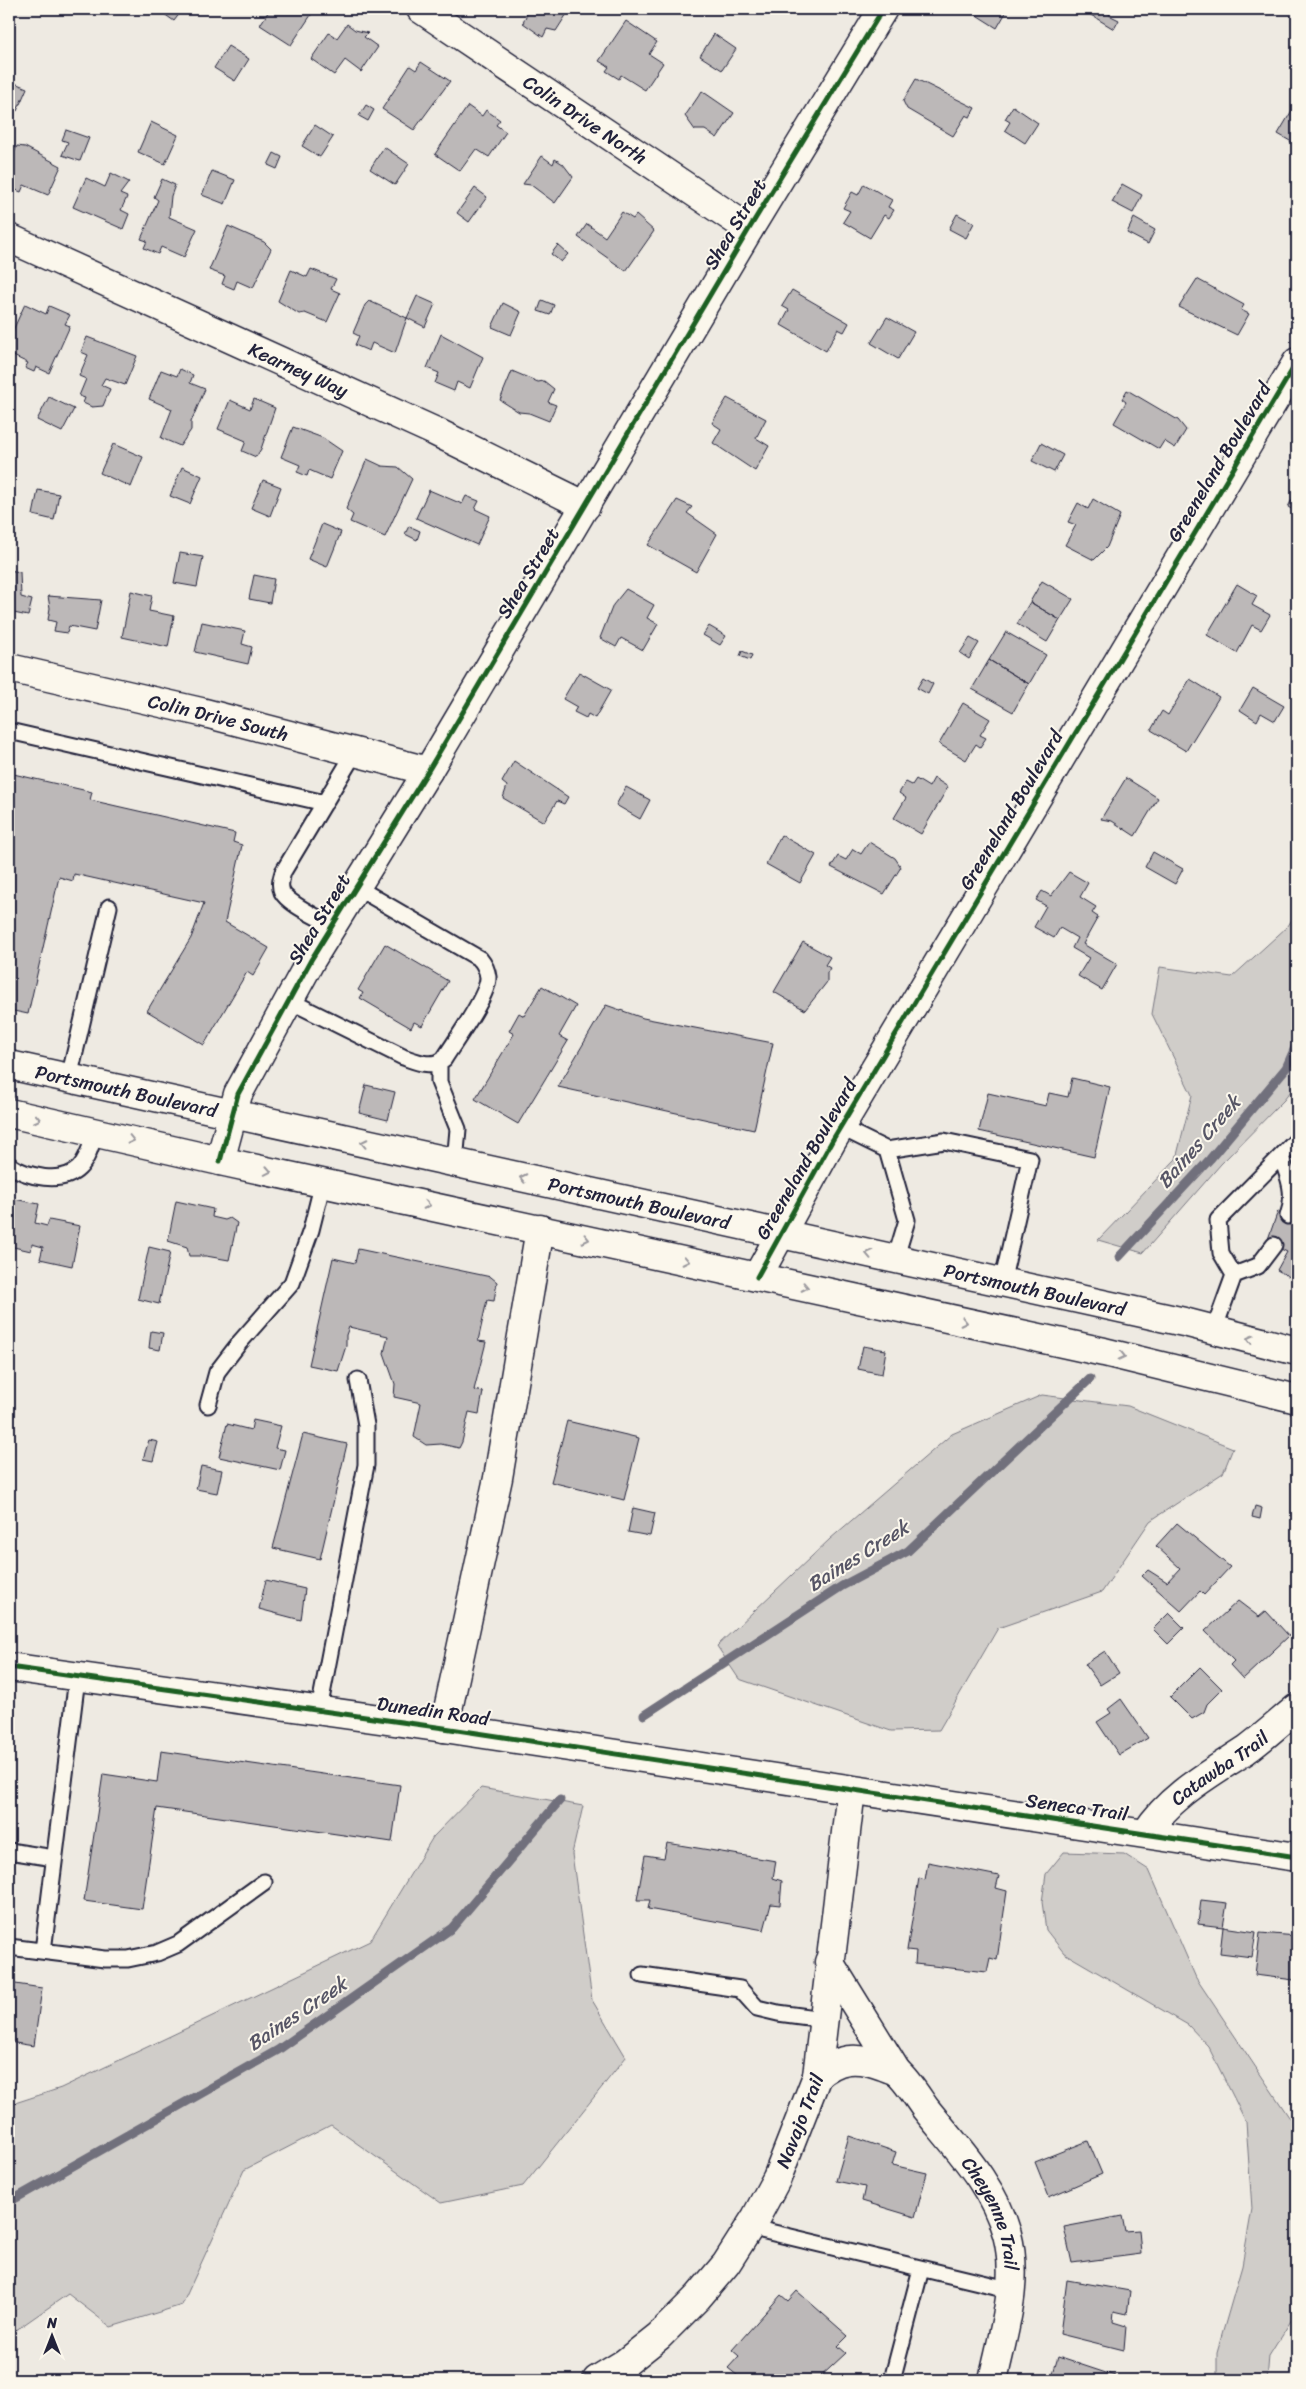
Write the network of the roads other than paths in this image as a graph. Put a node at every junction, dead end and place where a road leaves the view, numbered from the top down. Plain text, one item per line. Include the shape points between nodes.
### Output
1 (421, 9) edge
2 (883, 9) edge
3 (749, 229) junction
4 (9, 238) edge
5 (1297, 362) edge
6 (586, 506) junction
7 (9, 668) edge
8 (9, 731) edge
9 (355, 752) junction
10 (428, 771) junction
11 (325, 803) junction
12 (356, 887) junction
13 (109, 908) dead end
14 (332, 926) junction
15 (288, 1000) junction
16 (439, 1062) junction
17 (9, 1065) edge
18 (69, 1078) junction
19 (9, 1113) edge
20 (232, 1114) junction
21 (840, 1127) junction
22 (96, 1132) junction
23 (1297, 1140) edge
24 (887, 1150) junction
25 (1281, 1157) junction
26 (220, 1161) junction
27 (455, 1163) junction
28 (9, 1165) edge
29 (323, 1182) junction
30 (1288, 1216) dead end
31 (540, 1229) junction
32 (780, 1235) junction
33 (1274, 1245) dead end
34 (895, 1260) junction
35 (1234, 1275) junction
36 (757, 1277) junction
37 (1002, 1283) junction
38 (1214, 1330) junction
39 (1297, 1351) edge
40 (358, 1380) dead end
41 (1297, 1399) edge
42 (208, 1405) dead end
43 (9, 1667) edge
44 (77, 1678) junction
45 (1297, 1708) edge
46 (319, 1710) junction
47 (444, 1728) junction
48 (851, 1790) junction
49 (1146, 1833) junction
50 (9, 1851) edge
51 (1297, 1857) edge
52 (54, 1858) junction
53 (264, 1882) dead end
54 (9, 1947) edge
55 (43, 1951) junction
56 (829, 1962) junction
57 (642, 1975) dead end
58 (823, 2019) junction
59 (897, 2072) junction
60 (817, 2076) junction
61 (749, 2228) junction
62 (921, 2270) junction
63 (1012, 2290) junction
64 (597, 2380) edge
65 (892, 2380) edge
66 (993, 2380) edge

1 - 3 street, Colin Drive North
2 - 3 street, Shea Street
3 - 6 street, Shea Street
4 - 6 street, Kearney Way via 434,430
5 - 21 street, Greeneland Boulevard
6 - 10 street, Shea Street
7 - 9 street, Colin Drive South via 201,712
8 - 11 lane
9 - 10 street, Colin Drive South
9 - 11 lane
10 - 12 street, Shea Street
11 - 14 lane via 280,882 282,893 290,901
12 - 14 street, Shea Street
12 - 16 lane via 480,959 486,967 485,992 444,1059
13 - 18 lane
14 - 15 street, Shea Street
15 - 16 lane via 420,1063
15 - 20 street, Shea Street via 238,1094
16 - 27 lane via 439,1082 458,1129
17 - 18 street, Portsmouth Boulevard
18 - 20 street, Portsmouth Boulevard
19 -> 22 street
20 - 26 street, Shea Street
27 -> 20 street, Portsmouth Boulevard
21 - 24 lane
21 - 32 street, Greeneland Boulevard
22 -> 26 street
22 - 28 lane via 85,1161 78,1170 64,1176 32,1176
23 - 25 lane
24 - 34 lane via 907,1220
24 - 37 lane via 944,1141 1030,1159
25 - 30 lane via 1291,1183 1292,1206
25 - 35 lane via 1218,1220 1220,1253
26 -> 29 street
32 -> 27 street, Portsmouth Boulevard
29 -> 31 street
29 - 42 lane via 311,1230 292,1283 217,1372
31 -> 36 street
31 - 47 street via 498,1478
34 -> 32 street, Portsmouth Boulevard
32 - 36 street, Greeneland Boulevard
33 - 35 lane via 1258,1266
34 - 37 street, Portsmouth Boulevard
35 - 38 lane
36 -> 41 street via 1104,1352
37 - 38 street, Portsmouth Boulevard
39 -> 38 street, Portsmouth Boulevard
40 - 46 lane via 366,1425 366,1465
43 - 44 street, Dunedin Road
44 - 46 street, Dunedin Road
44 - 52 lane
45 - 49 street, Catawba Trail via 1249,1748 1174,1799 1155,1818
46 - 47 street, Dunedin Road
47 - 48 street, Dunedin Road
48 - 49 street, Seneca Trail
48 - 56 street, Navajo Trail
49 - 51 street, Seneca Trail
50 - 52 lane
52 - 55 lane
53 - 55 lane via 178,1944 157,1953 128,1959 105,1959
54 - 55 lane
56 - 58 street, Navajo Trail
56 - 59 street, Cheyenne Trail
57 - 58 lane via 740,1990 757,2008
58 - 60 street, Navajo Trail
59 - 60 street, Cheyenne Trail via 873,2062 844,2060 829,2065
59 - 63 street, Cheyenne Trail via 978,2172 996,2202 1007,2235
60 - 61 street, Navajo Trail via 777,2178
61 - 62 lane
61 - 64 street, Navajo Trail via 726,2264 659,2336
62 - 63 lane
62 - 65 lane
63 - 66 street, Cheyenne Trail

